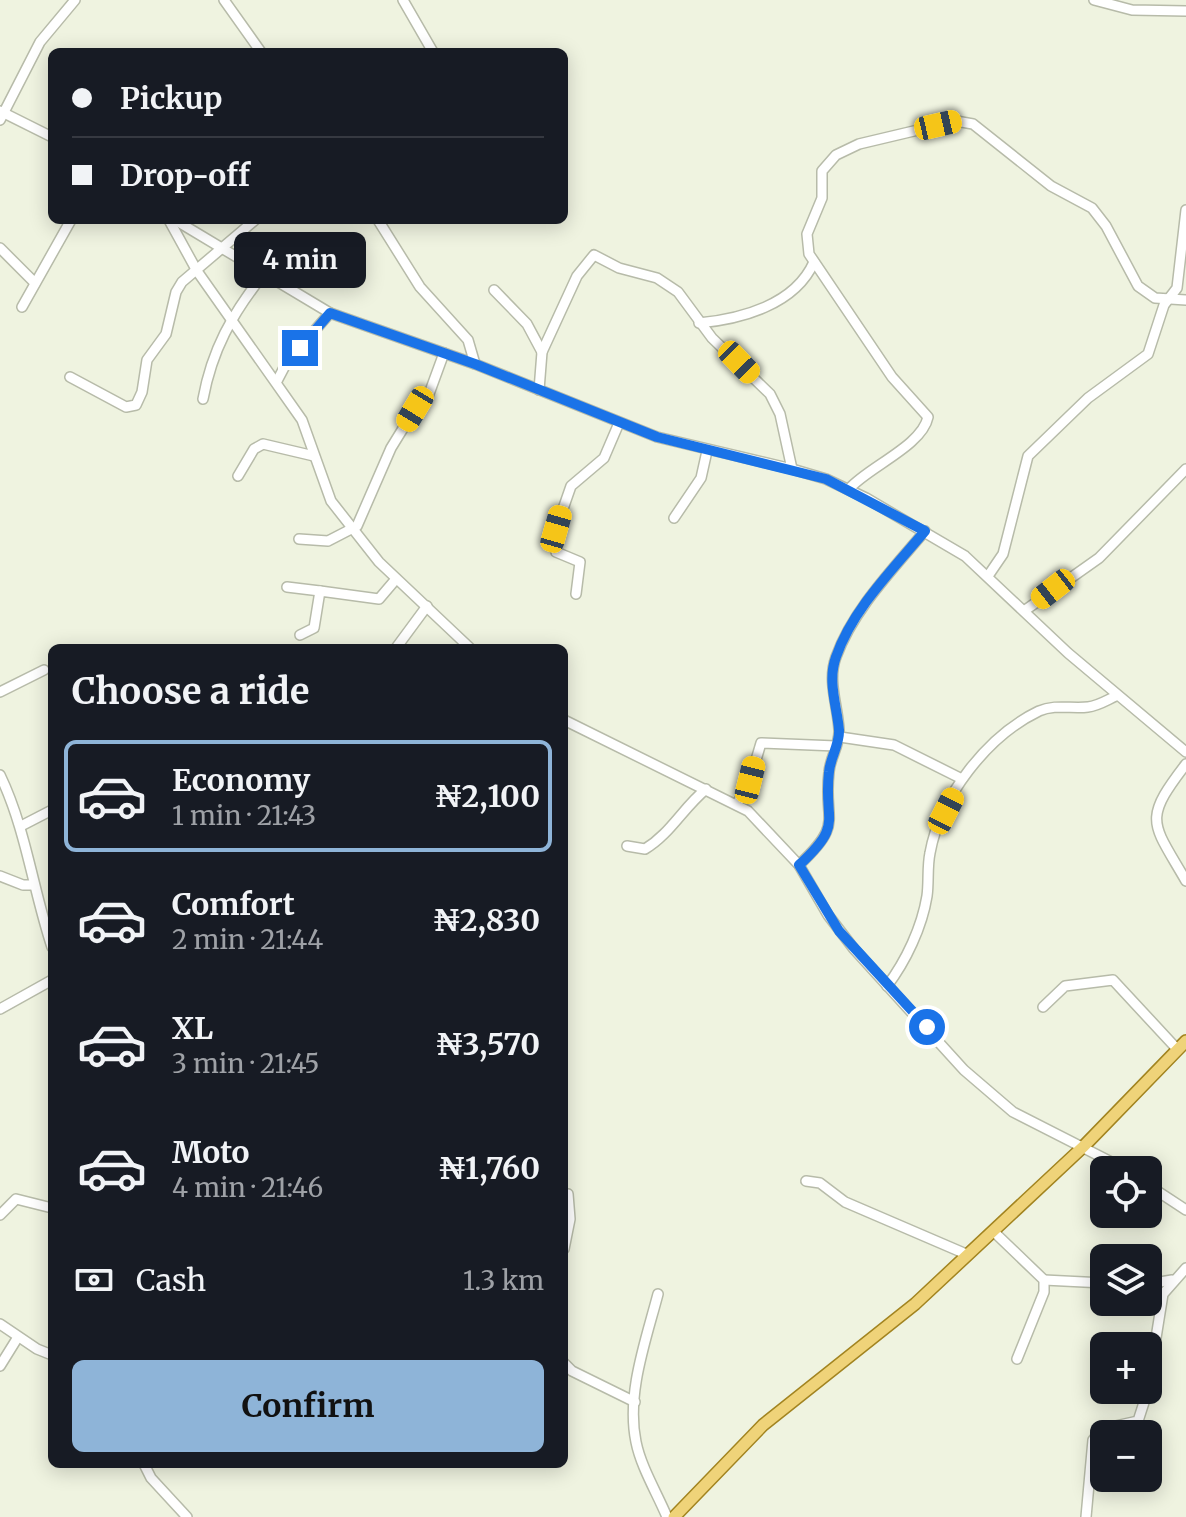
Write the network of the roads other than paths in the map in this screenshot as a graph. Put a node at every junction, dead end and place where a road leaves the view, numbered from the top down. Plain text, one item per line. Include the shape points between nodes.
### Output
1 (75, 0) edge
2 (224, 0) edge
3 (403, 0) edge
4 (1094, 0) edge
5 (1133, 5) edge
6 (1186, 11) edge
7 (258, 48) edge
8 (431, 48) edge
9 (1, 115) edge
10 (48, 135) edge
11 (1186, 210) edge
12 (69, 224) edge
13 (171, 224) edge
14 (182, 224) edge
15 (251, 224) edge
16 (381, 224) edge
17 (0, 248) edge
18 (223, 249) junction
19 (814, 262) junction
20 (197, 271) junction
21 (823, 271) junction
22 (810, 272) junction
23 (263, 275) junction
24 (35, 283) junction
25 (494, 290) dead end
26 (1168, 300) junction
27 (1186, 300) edge
28 (22, 307) dead end
29 (330, 313) junction
30 (231, 321) junction
31 (718, 321) junction
32 (699, 323) junction
33 (712, 338) junction
34 (542, 352) junction
35 (444, 353) junction
36 (475, 364) junction
37 (70, 377) dead end
38 (277, 381) junction
39 (539, 390) junction
40 (203, 399) dead end
41 (619, 423) junction
42 (707, 451) junction
43 (314, 456) junction
44 (792, 469) junction
45 (1186, 469) edge
46 (238, 476) dead end
47 (849, 489) junction
48 (674, 518) dead end
49 (350, 528) junction
50 (925, 531) junction
51 (299, 539) dead end
52 (988, 576) junction
53 (396, 579) junction
54 (287, 587) dead end
55 (320, 591) junction
56 (576, 594) dead end
57 (427, 606) junction
58 (1024, 611) junction
59 (300, 635) dead end
60 (399, 644) edge
61 (466, 644) edge
62 (44, 670) dead end
63 (0, 692) edge
64 (1116, 696) junction
65 (568, 722) edge
66 (838, 742) junction
67 (1186, 752) edge
68 (1186, 764) edge
69 (0, 775) edge
70 (962, 779) junction
71 (706, 789) junction
72 (737, 804) junction
73 (48, 812) edge
74 (21, 826) junction
75 (627, 846) dead end
76 (799, 865) junction
77 (0, 876) edge
78 (1186, 881) edge
79 (32, 885) junction
80 (48, 935) edge
81 (48, 982) edge
82 (887, 986) junction
83 (1043, 1007) dead end
84 (0, 1009) edge
85 (1182, 1045) edge
86 (1084, 1146) junction
87 (1102, 1156) edge
88 (806, 1181) dead end
89 (568, 1194) dead end
90 (1162, 1194) edge
91 (48, 1207) edge
92 (1186, 1210) edge
93 (0, 1215) edge
94 (568, 1229) edge
95 (993, 1231) junction
96 (966, 1254) junction
97 (1186, 1268) edge
98 (1173, 1279) junction
99 (1044, 1280) junction
100 (1162, 1281) edge
101 (1090, 1282) edge
102 (658, 1294) dead end
103 (0, 1324) edge
104 (1157, 1332) edge
105 (18, 1337) junction
106 (48, 1353) edge
107 (1017, 1359) dead end
108 (0, 1366) edge
109 (568, 1367) edge
110 (635, 1402) junction
111 (1143, 1404) edge
112 (146, 1468) edge
113 (187, 1517) edge
114 (667, 1517) edge
115 (674, 1517) edge
116 (1086, 1517) edge

1 - 9 street via 40,42 13,102
2 - 7 street
3 - 8 street
4 - 5 street
5 - 6 street
9 - 10 street
11 - 26 street via 1177,288
12 - 24 street
13 - 20 street
14 - 18 street
15 - 18 street
16 - 36 street via 420,287 468,340
17 - 24 street
18 - 20 street
18 - 23 street
19 - 21 street
19 - 22 street
19 - 26 street via 807,234 820,205 827,164 859,144 965,121 985,129 1051,186 1092,208 1138,286
20 - 30 street
20 - 37 street via 176,292 166,334 147,360 136,405 126,407
21 - 22 street
21 - 47 street via 892,377 928,417 889,460
22 - 31 street via 758,311
23 - 29 street
23 - 30 street
24 - 28 street
25 - 34 street via 527,324
26 - 27 street
26 - 52 street via 1142,361 1088,398 1028,456 1003,554
29 - 35 street
29 - 38 street
30 - 38 street
30 - 40 street via 216,346
31 - 32 street
31 - 33 street
32 - 33 street
32 - 34 street via 669,285 594,255 577,276
33 - 44 street via 770,394
34 - 39 street
35 - 36 street
35 - 49 street via 429,394 391,448 359,521
36 - 39 street
38 - 43 street via 302,420
39 - 41 street
41 - 42 street
41 - 56 street via 604,458 571,486 556,529 556,552 580,562
42 - 44 street
42 - 48 street via 701,478
43 - 46 street via 263,444 254,449
43 - 49 street via 331,501
44 - 47 street
45 - 58 street via 1099,558
47 - 50 street
49 - 51 street via 328,541
49 - 53 street
50 - 52 street
50 - 66 street via 874,593 836,657 832,673
52 - 58 street
53 - 55 street via 379,599
53 - 57 street
54 - 55 street
55 - 59 street via 314,628
57 - 60 street
57 - 61 street
58 - 64 street
62 - 63 street
64 - 67 street
64 - 70 street via 1086,708 1038,712 1003,736
65 - 71 street
66 - 70 street via 894,745
66 - 72 street via 761,743
66 - 76 street via 829,769 830,827
68 - 78 street via 1156,806 1162,840
69 - 74 street
70 - 82 street via 930,853 921,916 903,963
71 - 72 street
71 - 75 street via 663,838 645,849
72 - 76 street
73 - 74 street
74 - 79 street
76 - 82 street via 839,931
77 - 79 street
79 - 80 street
81 - 84 street
82 - 86 street via 992,1097
83 - 85 street via 1065,986 1113,980
85 - 86 main road
86 - 87 street
86 - 95 main road
88 - 96 street
89 - 94 street
90 - 92 street
91 - 93 street via 16,1199
95 - 96 main road
95 - 99 street
96 - 115 main road via 880,1333 763,1425
97 - 98 street
98 - 100 street
98 - 104 street via 1163,1294
99 - 101 street
99 - 107 street
102 - 110 street
103 - 105 street
105 - 106 street
105 - 108 street
109 - 110 street
110 - 114 street via 636,1446
111 - 116 street via 1138,1421 1102,1429 1093,1440
112 - 113 street

